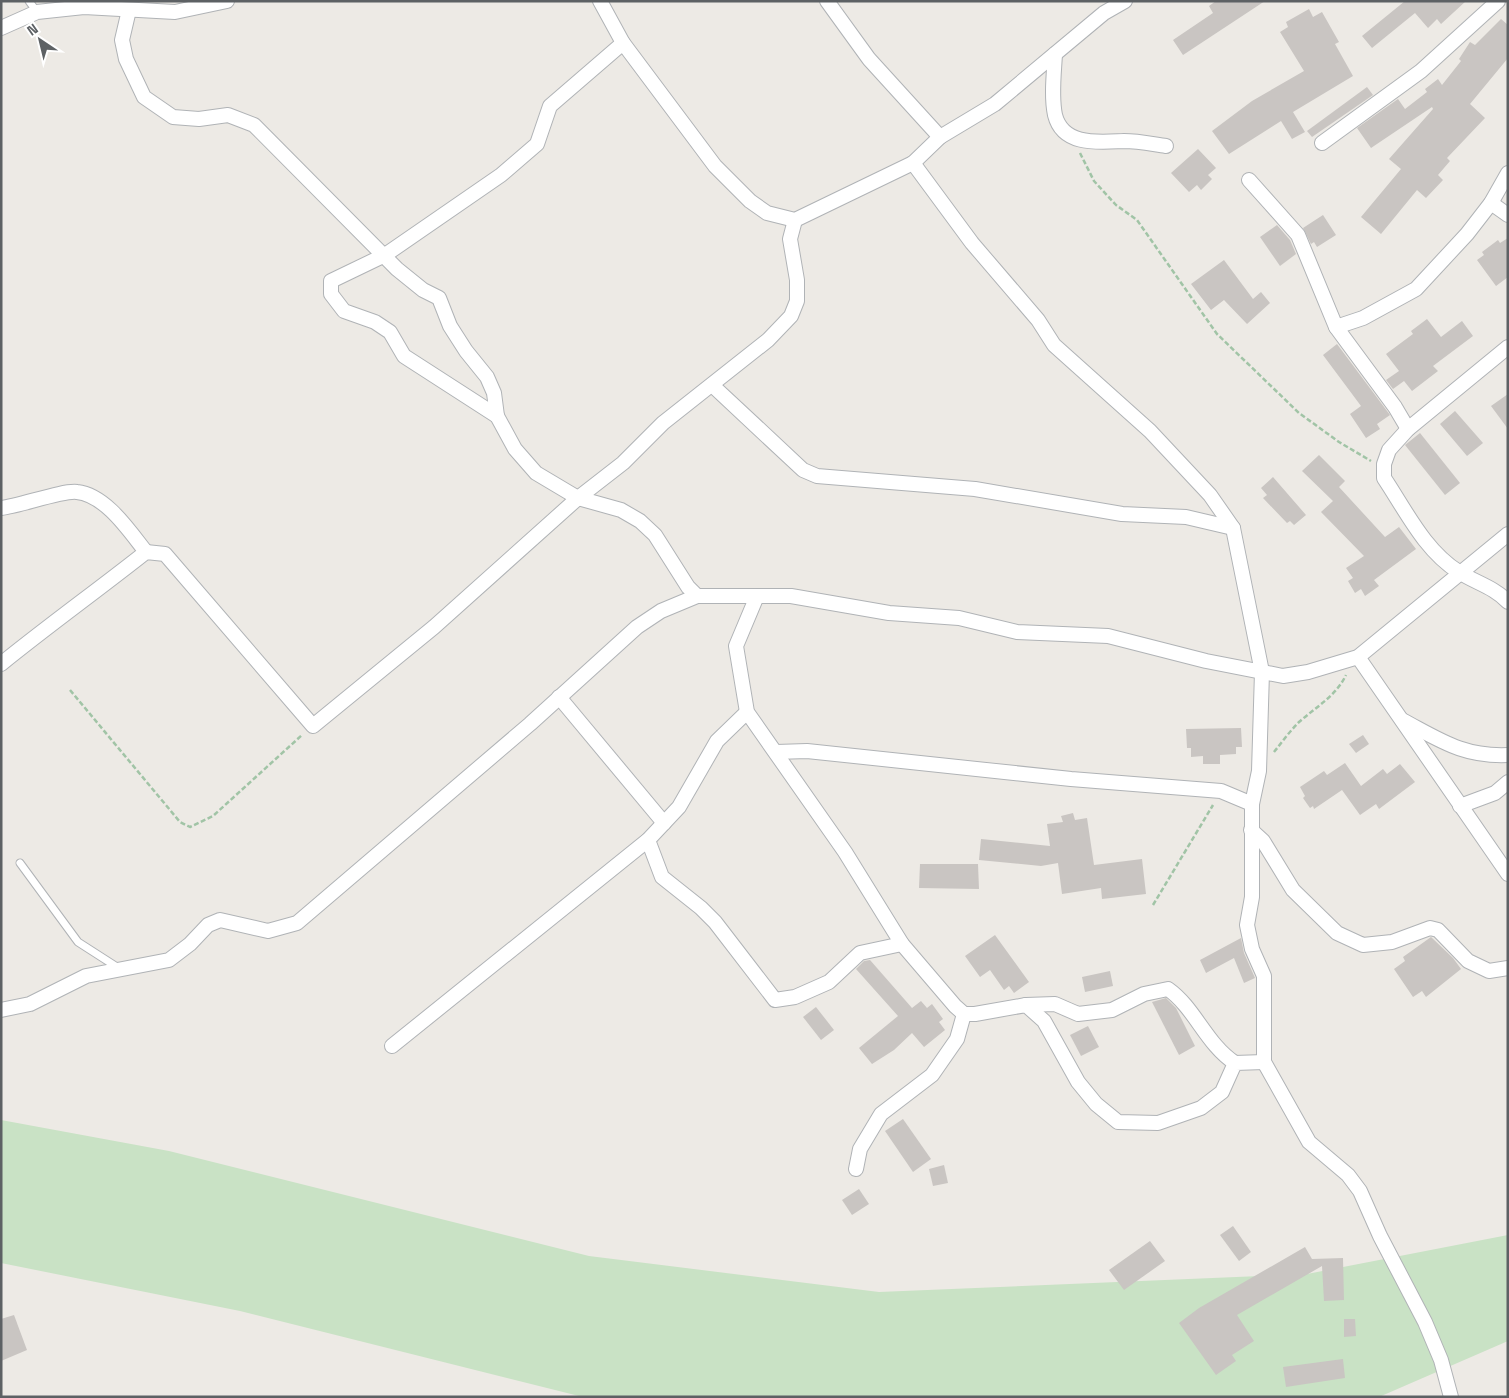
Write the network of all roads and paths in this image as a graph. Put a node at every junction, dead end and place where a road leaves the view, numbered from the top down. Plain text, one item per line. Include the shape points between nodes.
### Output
1 (227, 1) edge
2 (600, 1) edge
3 (827, 1) edge
4 (1125, 1) edge
5 (1498, 1) edge
6 (33, 7) edge
7 (129, 10) junction
8 (1, 28) edge
9 (623, 43) junction
10 (1055, 54) junction
11 (940, 137) junction
12 (1080, 141) junction
13 (1322, 143) dead end
14 (1166, 146) dead end
15 (913, 163) junction
16 (1508, 173) edge
17 (1249, 180) dead end
18 (1491, 203) junction
19 (1508, 215) edge
20 (795, 220) junction
21 (385, 255) junction
22 (1336, 327) junction
23 (1508, 347) edge
24 (712, 386) junction
25 (497, 416) junction
26 (1408, 429) junction
27 (1384, 464) junction
28 (578, 498) junction
29 (1, 508) edge
30 (1233, 528) junction
31 (1508, 534) edge
32 (146, 552) junction
33 (1459, 572) junction
34 (697, 596) junction
35 (757, 596) junction
36 (1508, 602) edge
37 (1354, 658) junction
38 (1, 664) edge
39 (1262, 672) junction
40 (70, 690) dead end
41 (559, 697) junction
42 (747, 712) junction
43 (1399, 718) junction
44 (313, 726) junction
45 (776, 752) junction
46 (1508, 755) edge
47 (1259, 771) junction
48 (1508, 782) edge
49 (1221, 791) junction
50 (1252, 804) junction
51 (1460, 806) junction
52 (664, 823) junction
53 (1251, 830) junction
54 (648, 840) junction
55 (20, 863) dead end
56 (1508, 874) edge
57 (1154, 905) dead end
58 (902, 944) junction
59 (1508, 968) edge
60 (120, 969) junction
61 (1026, 1005) junction
62 (1, 1010) edge
63 (964, 1014) junction
64 (392, 1046) dead end
65 (1264, 1062) junction
66 (1235, 1064) junction
67 (856, 1169) dead end
68 (1451, 1397) edge

1 - 7 street via 175,12
2 - 9 street
3 - 11 street via 869,59
4 - 10 street via 1104,13
5 - 13 street via 1421,71
6 - 7 street via 84,6
6 - 8 street
7 - 21 street via 122,40 126,59 144,97 173,117 199,119 228,115 254,125
9 - 20 street via 715,166 767,213
9 - 21 street via 550,106 538,144 501,175
10 - 11 street via 995,104
10 - 12 street via 1055,116 1062,129
11 - 15 street
12 - 14 street
12 - 27 path via 1081,156 1094,181 1116,205 1137,220 1218,334 1300,413 1365,460
15 - 20 street
15 - 30 street via 972,243 1038,320 1054,345 1150,431 1210,495
16 - 18 street
17 - 22 street via 1298,235
18 - 19 street
18 - 22 street via 1416,289 1363,318
20 - 24 street via 790,239 797,301 792,316
21 - 25 street via 423,290 439,298 450,326 487,377 494,393
21 - 25 street via 331,281 331,294 344,311 375,322 390,332 404,356
22 - 26 street
23 - 26 street
24 - 28 street
24 - 30 street via 803,470 817,476 975,489 1122,514 1186,517
25 - 28 street via 515,449 536,473
26 - 27 street via 1389,450
27 - 33 street via 1384,478 1429,548
28 - 34 street via 621,510 640,522 655,536
28 - 44 street via 434,627
29 - 32 street via 78,492 116,514
30 - 39 street
31 - 33 street
32 - 38 street
32 - 44 street via 164,554
33 - 36 street via 1499,592
33 - 37 street
34 - 35 street
34 - 41 street via 661,611 637,627
35 - 39 street via 791,596 889,613 959,618 1017,632 1108,636
35 - 42 street via 736,646
37 - 39 street via 1283,676
37 - 43 street
37 - 47 path via 1341,686 1297,724
39 - 47 street
40 - 44 path via 180,822 190,827 213,816
41 - 52 street
41 - 60 street via 297,923 268,932 220,920 208,925 169,960
42 - 45 street
42 - 52 street via 716,741 679,807
43 - 46 street via 1471,754
43 - 51 street
45 - 49 street via 807,751
45 - 58 street via 845,852
47 - 50 street
48 - 51 street via 1495,793
49 - 50 street
49 - 57 path
50 - 53 street
51 - 56 street
52 - 54 street
53 - 59 street via 1263,840 1293,890 1337,933 1363,945 1392,942 1430,928 1438,930 1468,961 1489,971
53 - 65 street via 1252,897 1247,925 1252,949 1264,976
54 - 58 street via 662,877 715,922 775,1000 795,997 829,982 860,953
54 - 64 street
55 - 60 lane via 78,942
58 - 63 street
60 - 62 street via 86,976 30,1004
61 - 63 street
61 - 66 street via 1055,1004 1078,1014 1112,1010 1144,994 1168,990 1178,996 1223,1055
61 - 66 street via 1044,1021 1078,1082 1096,1104 1118,1122 1158,1123 1201,1108 1222,1092
63 - 67 street via 957,1038 932,1075 881,1114 860,1149
65 - 66 street
65 - 68 street via 1308,1142 1348,1175 1360,1191 1425,1322 1441,1360

